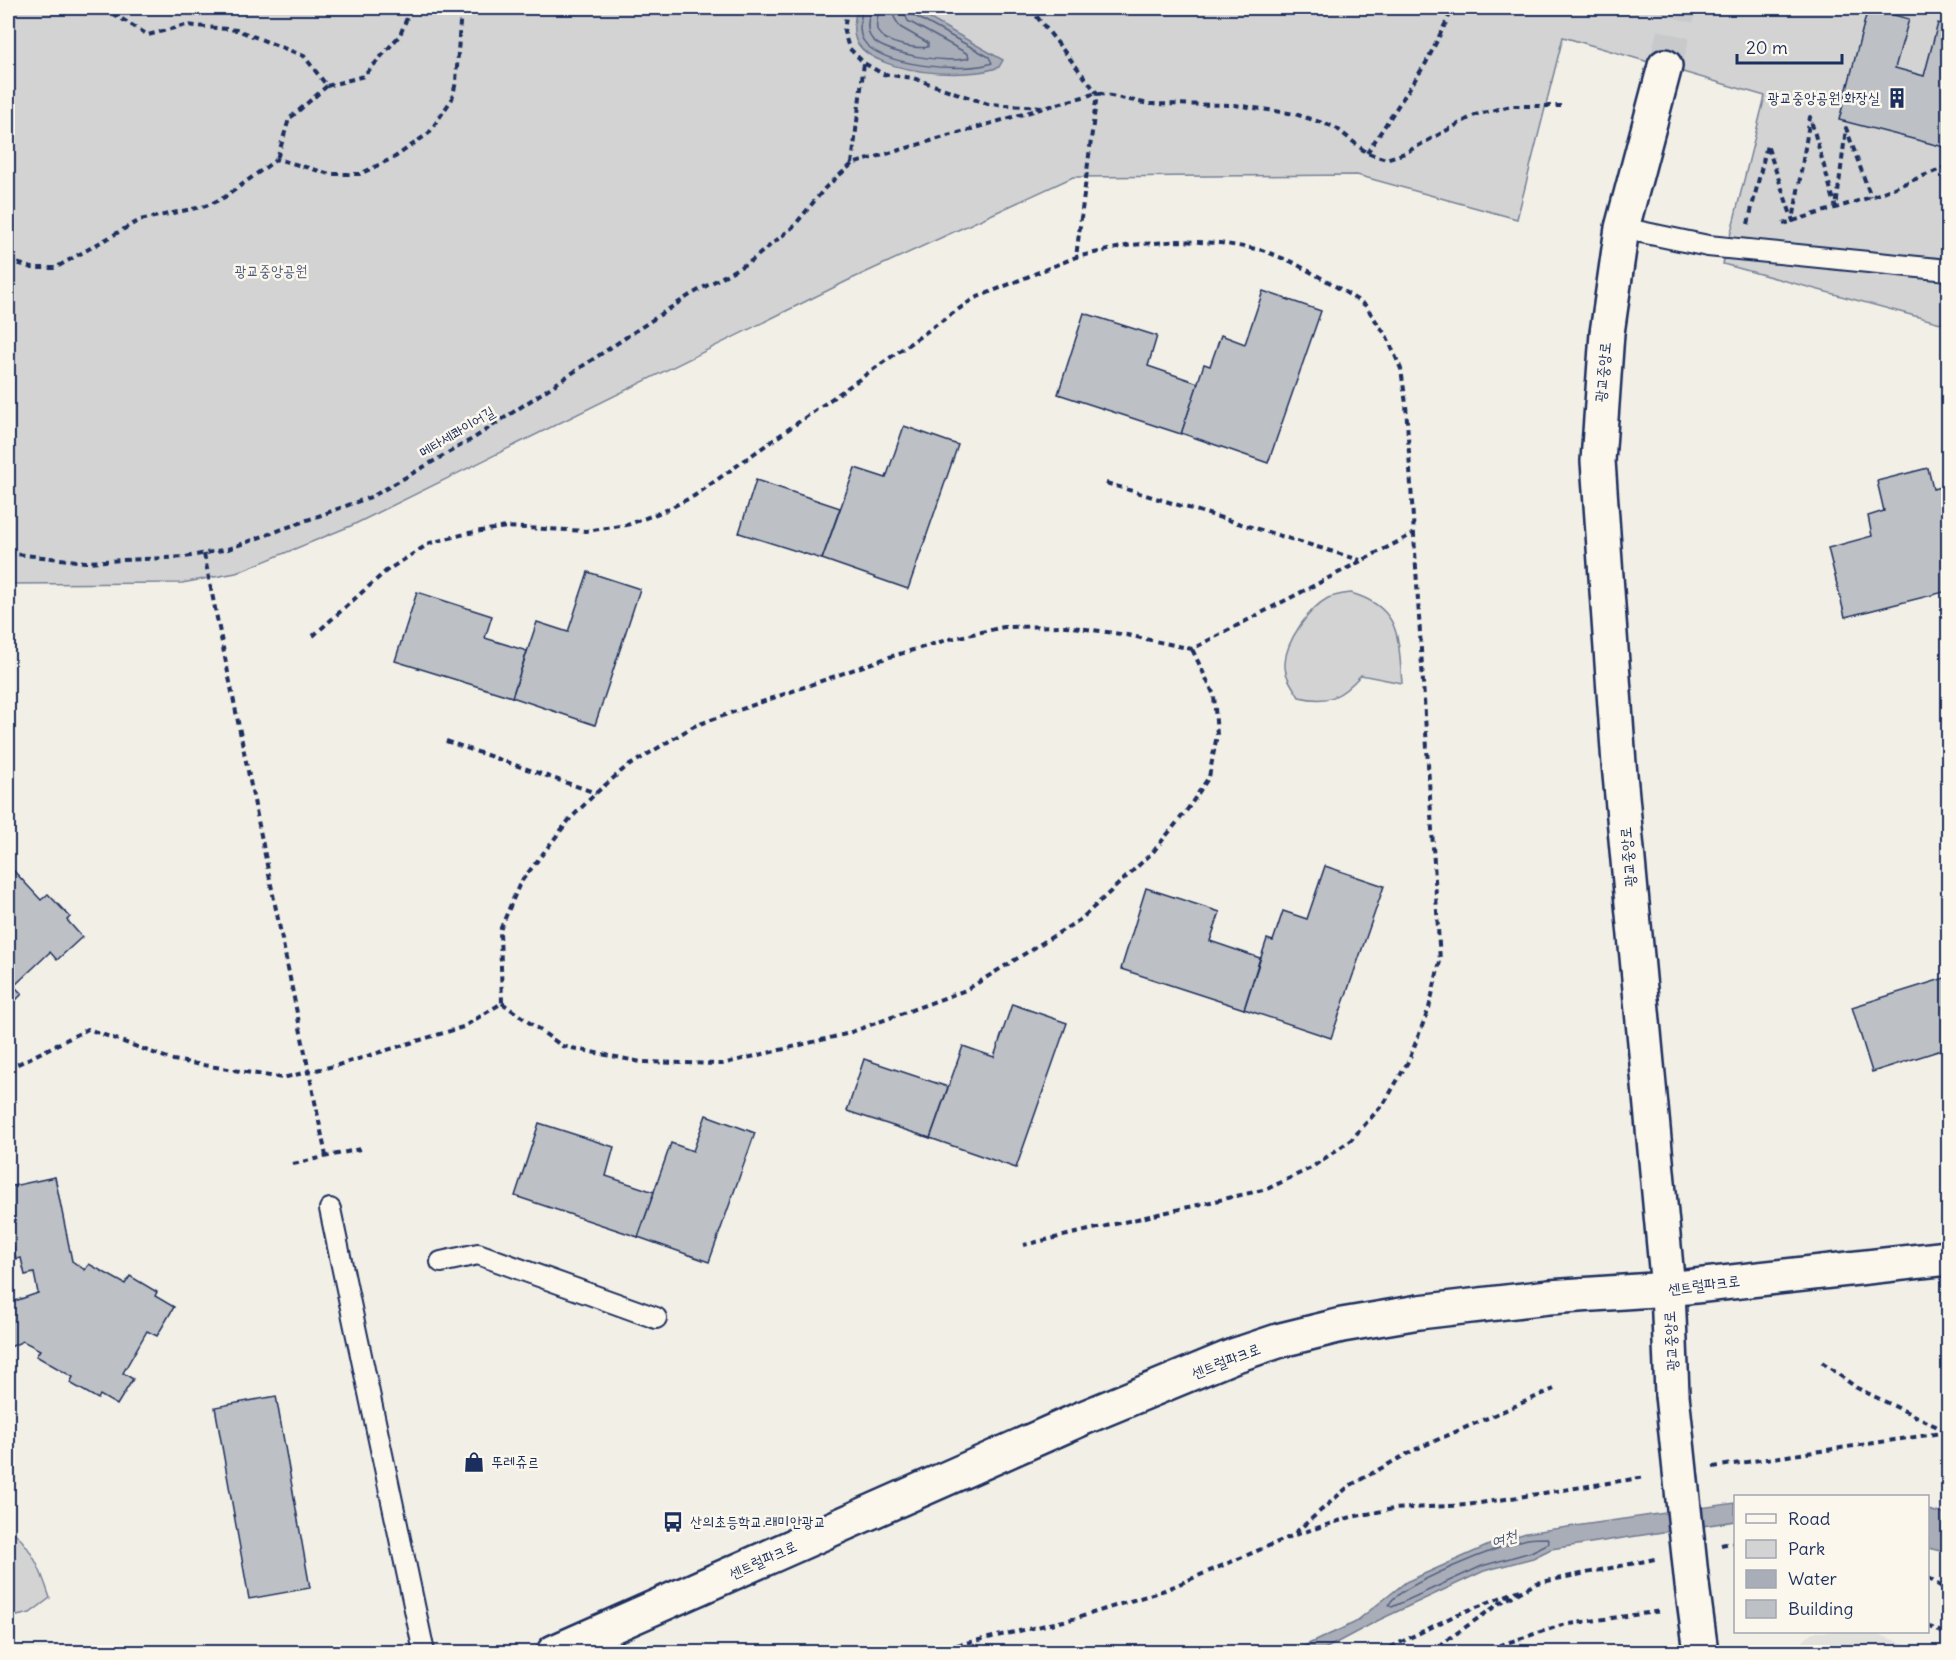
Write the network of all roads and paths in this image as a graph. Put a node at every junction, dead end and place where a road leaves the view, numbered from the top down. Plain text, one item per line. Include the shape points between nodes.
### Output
1 (104, 8) edge
2 (411, 8) edge
3 (461, 8) edge
4 (847, 8) edge
5 (1030, 8) edge
6 (1453, 8) edge
7 (864, 63) junction
8 (1665, 66) tunnel mouth
9 (327, 86) junction
10 (1097, 93) junction
11 (1561, 106) dead end
12 (1047, 107) junction
13 (1368, 153) junction
14 (277, 159) junction
15 (852, 164) junction
16 (1948, 166) edge
17 (1871, 197) junction
18 (1836, 208) junction
19 (1792, 221) junction
20 (1773, 227) dead end
21 (1622, 228) junction
22 (1708, 246) junction
23 (1076, 257) junction
24 (8, 260) edge
25 (1948, 270) edge
26 (1106, 483) dead end
27 (1413, 534) junction
28 (8, 553) edge
29 (204, 554) junction
30 (1361, 561) junction
31 (313, 636) dead end
32 (1192, 649) junction
33 (446, 741) dead end
34 (596, 793) junction
35 (502, 1003) junction
36 (8, 1069) edge
37 (309, 1072) junction
38 (360, 1149) dead end
39 (326, 1156) junction
40 (293, 1164) dead end
41 (330, 1209) dead end
42 (1024, 1245) dead end
43 (1948, 1258) edge
44 (441, 1262) dead end
45 (1668, 1289) junction
46 (656, 1318) dead end
47 (1822, 1362) dead end
48 (1554, 1389) dead end
49 (1948, 1432) edge
50 (1706, 1468) dead end
51 (1648, 1477) dead end
52 (1292, 1536) junction
53 (1734, 1542) edge
54 (1712, 1547) dead end
55 (1666, 1557) dead end
56 (1929, 1579) edge
57 (1538, 1583) junction
58 (1948, 1591) edge
59 (1694, 1595) junction
60 (1929, 1626) edge
61 (1948, 1635) edge
62 (424, 1653) edge
63 (554, 1653) edge
64 (926, 1653) edge
65 (1381, 1653) edge
66 (1430, 1653) edge
67 (1479, 1653) edge
68 (1701, 1653) edge

1 - 9 path via 148,35 186,25 237,30 304,56
2 - 9 path via 400,35 364,76
3 - 14 path via 452,99 429,133 395,157 360,174 330,174
4 - 7 path via 844,32 849,48
5 - 10 path
6 - 13 path via 1426,63
7 - 12 path via 883,74 913,78 988,104
7 - 15 path
8 - 21 main road, 광교중앙로
9 - 14 path via 289,119
10 - 12 path
10 - 13 path via 1149,104 1235,105 1295,114 1335,127
10 - 23 path
11 - 13 path via 1511,106 1475,116 1405,153 1386,159
12 - 15 path
14 - 24 path via 225,197 206,206 140,220 55,268 32,268
15 - 29 path, 메타세콰이어길 via 825,188 794,226 751,261 690,295 474,438 373,496 228,549
16 - 17 path
17 - 18 path
17 - 18 path via 1846,128
18 - 19 path
18 - 19 path via 1810,117
19 - 20 path
19 - 22 path via 1767,145 1745,236
21 - 22 lane
21 - 45 main road, 광교중앙로 via 1606,344 1598,472 1619,764
22 - 25 lane
23 - 27 path via 1131,245 1221,243 1262,250 1292,262 1365,305 1387,337 1401,369
23 - 31 path via 973,299 694,496 627,525 586,531 506,527 430,543 386,571
26 - 30 path
27 - 30 path
27 - 42 path via 1440,961 1429,1008 1408,1060 1385,1102 1350,1140 1311,1168 1267,1189
28 - 29 path, 메타세콰이어길 via 85,562
29 - 37 path
30 - 32 path
32 - 34 path via 1066,626 1004,627 950,639 790,689 694,726 625,768
32 - 35 path via 1214,694 1217,735 1209,777 1153,852 1081,919 966,990 846,1034 722,1064 641,1062 562,1046
33 - 34 path
34 - 35 path via 569,819 520,883 500,930
35 - 37 path via 463,1027
36 - 37 path via 88,1029 172,1060 282,1078
37 - 39 path
38 - 39 path
39 - 40 path
41 - 62 lane
43 - 45 main road, 센트럴파크로
44 - 46 lane via 478,1254
45 - 59 main road, 광교중앙로, bridge via 1672,1395
45 - 63 main road, 센트럴파크로 via 1419,1312 1281,1340 1083,1418
47 - 49 path via 1857,1388
48 - 52 path via 1414,1450 1349,1486
49 - 50 path
51 - 52 path via 1467,1505 1393,1509 1351,1517
52 - 64 path via 1165,1590 1077,1618
53 - 54 path
55 - 57 path
56 - 58 path
57 - 65 path via 1456,1615
57 - 66 path via 1500,1603
59 - 67 path via 1562,1625
59 - 68 main road, 광교중앙로
60 - 61 path

